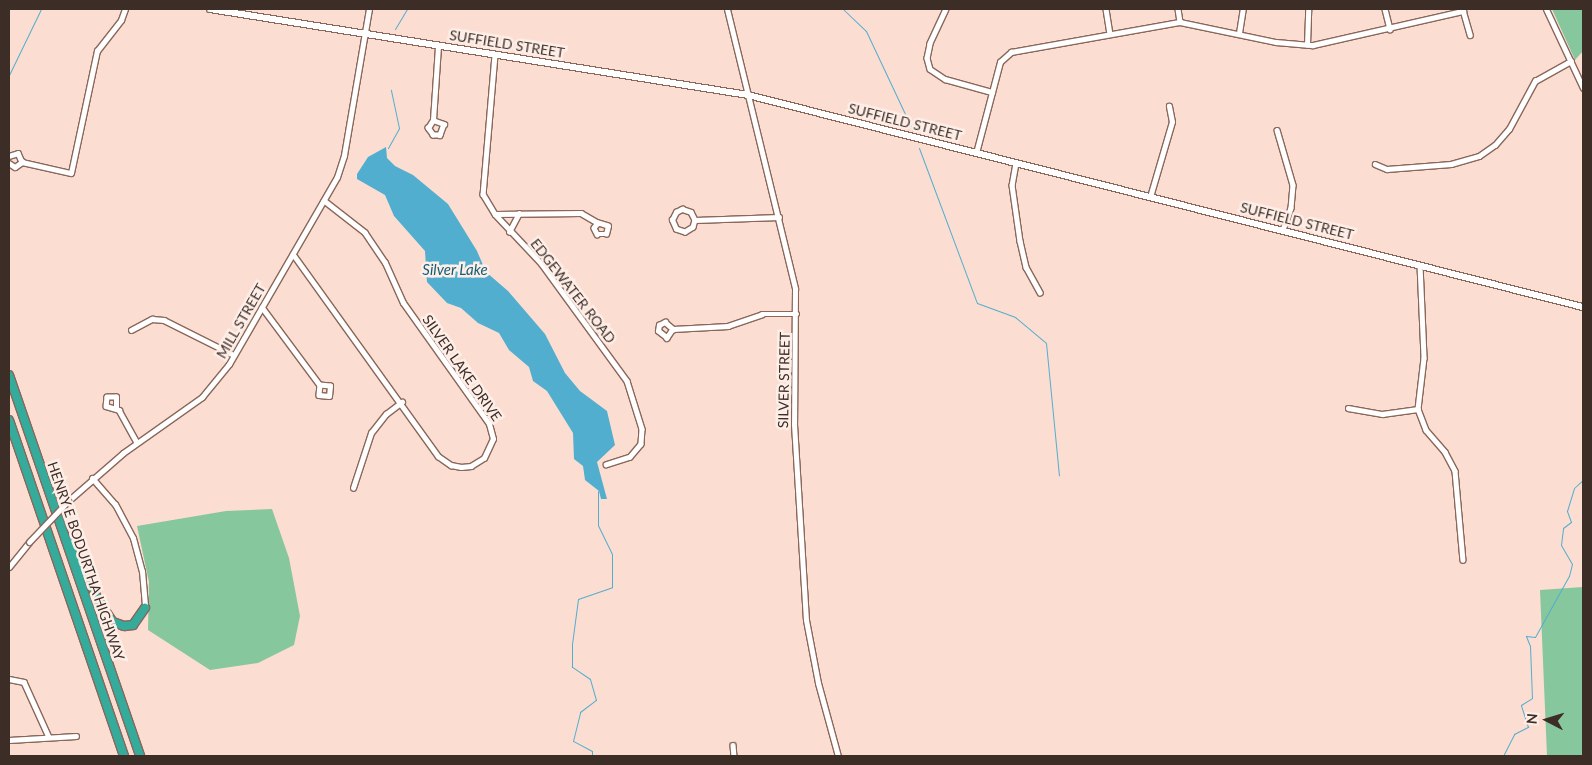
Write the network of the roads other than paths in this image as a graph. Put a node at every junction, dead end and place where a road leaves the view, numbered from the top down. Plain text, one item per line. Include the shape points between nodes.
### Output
1 (125, 9) edge
2 (210, 9) edge
3 (369, 9) edge
4 (727, 9) edge
5 (946, 9) edge
6 (1106, 9) edge
7 (1178, 9) edge
8 (1242, 9) edge
9 (1308, 9) edge
10 (1385, 9) edge
11 (1546, 9) edge
12 (1463, 10) edge
13 (1180, 22) junction
14 (1390, 29) junction
15 (1239, 33) junction
16 (1110, 34) junction
17 (365, 35) junction
18 (1470, 36) dead end
19 (1307, 45) junction
20 (438, 46) junction
21 (495, 55) junction
22 (1571, 61) junction
23 (1583, 88) edge
24 (992, 92) junction
25 (748, 95) junction
26 (1169, 106) dead end
27 (433, 120) dead end
28 (1277, 130) dead end
29 (976, 153) junction
30 (9, 156) edge
31 (22, 162) junction
32 (1016, 162) junction
33 (9, 163) edge
34 (1375, 164) dead end
35 (1150, 197) junction
36 (324, 201) junction
37 (519, 213) junction
38 (494, 214) junction
39 (779, 217) junction
40 (695, 220) junction
41 (598, 222) dead end
42 (1283, 230) junction
43 (509, 232) junction
44 (293, 254) junction
45 (1420, 265) junction
46 (1040, 292) dead end
47 (1583, 306) edge
48 (262, 307) junction
49 (797, 314) junction
50 (673, 329) dead end
51 (131, 330) dead end
52 (234, 355) junction
53 (9, 375) edge
54 (320, 385) dead end
55 (402, 402) junction
56 (116, 407) dead end
57 (1348, 408) dead end
58 (1418, 409) junction
59 (9, 420) edge
60 (137, 442) junction
61 (606, 465) dead end
62 (41, 468) junction
63 (92, 478) junction
64 (353, 488) dead end
65 (1464, 560) dead end
66 (9, 568) edge
67 (145, 608) joint
68 (9, 679) edge
69 (76, 736) dead end
70 (50, 737) junction
71 (9, 740) edge
72 (734, 745) dead end
73 (124, 756) edge
74 (140, 756) edge
75 (734, 756) edge
76 (838, 756) edge

1 - 31 street via 119,23 97,52 71,173
2 - 17 main road, SUFFIELD STREET
3 - 17 street, MILL STREET
4 - 25 street, SILVER STREET
5 - 24 street via 930,44 927,58 930,69 944,79
6 - 16 street
7 - 13 street
8 - 15 street
9 - 19 street
10 - 14 street
11 - 22 street
12 - 14 street
12 - 18 street
13 - 15 street
13 - 16 street
14 - 19 street
15 - 19 street
16 - 24 street via 1004,56
17 - 20 main road, SUFFIELD STREET
17 - 36 street, MILL STREET via 344,154
20 - 21 main road, SUFFIELD STREET
20 - 27 street
21 - 25 main road, SUFFIELD STREET
21 - 38 street, EDGEWATER ROAD via 483,185 485,198
22 - 23 street
22 - 34 street via 1535,81 1509,130 1478,156 1451,164 1405,168 1384,169
24 - 29 street
25 - 29 main road, SUFFIELD STREET
25 - 39 street, SILVER STREET
26 - 35 street via 1172,122
28 - 42 street via 1292,185 1291,208
29 - 32 main road, SUFFIELD STREET
30 - 31 street via 18,153
31 - 33 street via 15,167
32 - 35 main road, SUFFIELD STREET
32 - 46 street via 1012,185 1020,241 1026,267
35 - 42 main road, SUFFIELD STREET
36 - 44 street, MILL STREET
36 - 55 street, SILVER LAKE DRIVE via 365,233 385,264 403,303 486,419 492,434 488,454 466,467 446,463
37 - 38 street
37 - 41 street via 576,212
37 - 43 street
38 - 43 street, EDGEWATER ROAD
39 - 40 street
39 - 49 street, SILVER STREET
40 - 40 street via 685,209 676,212 672,220 676,229 682,232 691,229
42 - 45 main road, SUFFIELD STREET
43 - 61 street, EDGEWATER ROAD via 545,269 629,385 642,430 641,444 630,457
44 - 48 street, MILL STREET
44 - 55 street, SILVER LAKE DRIVE
45 - 47 main road, SUFFIELD STREET
45 - 58 street via 1424,358
48 - 52 street, MILL STREET
48 - 54 street
49 - 50 street via 762,314 732,326
49 - 76 street, SILVER STREET via 794,424 806,620 820,693
51 - 52 street via 152,319 164,320
52 - 60 street, MILL STREET via 219,379 202,397
53 - 62 highway, HENRY E BODURTHA HIGHWAY
55 - 64 street via 386,414 371,433
56 - 60 street
57 - 58 street via 1382,414
58 - 65 street via 1426,430 1445,452 1455,471
59 - 73 highway, HENRY E BODURTHA HIGHWAY
60 - 63 street, MILL STREET
62 - 67 highway via 77,557 104,611 115,623 126,626 137,622
62 - 74 highway, HENRY E BODURTHA HIGHWAY
63 - 66 street, MILL STREET, bridge via 29,542
63 - 67 street via 115,504 133,538 142,571
68 - 70 street via 24,682
69 - 70 street
70 - 71 street
72 - 75 street

